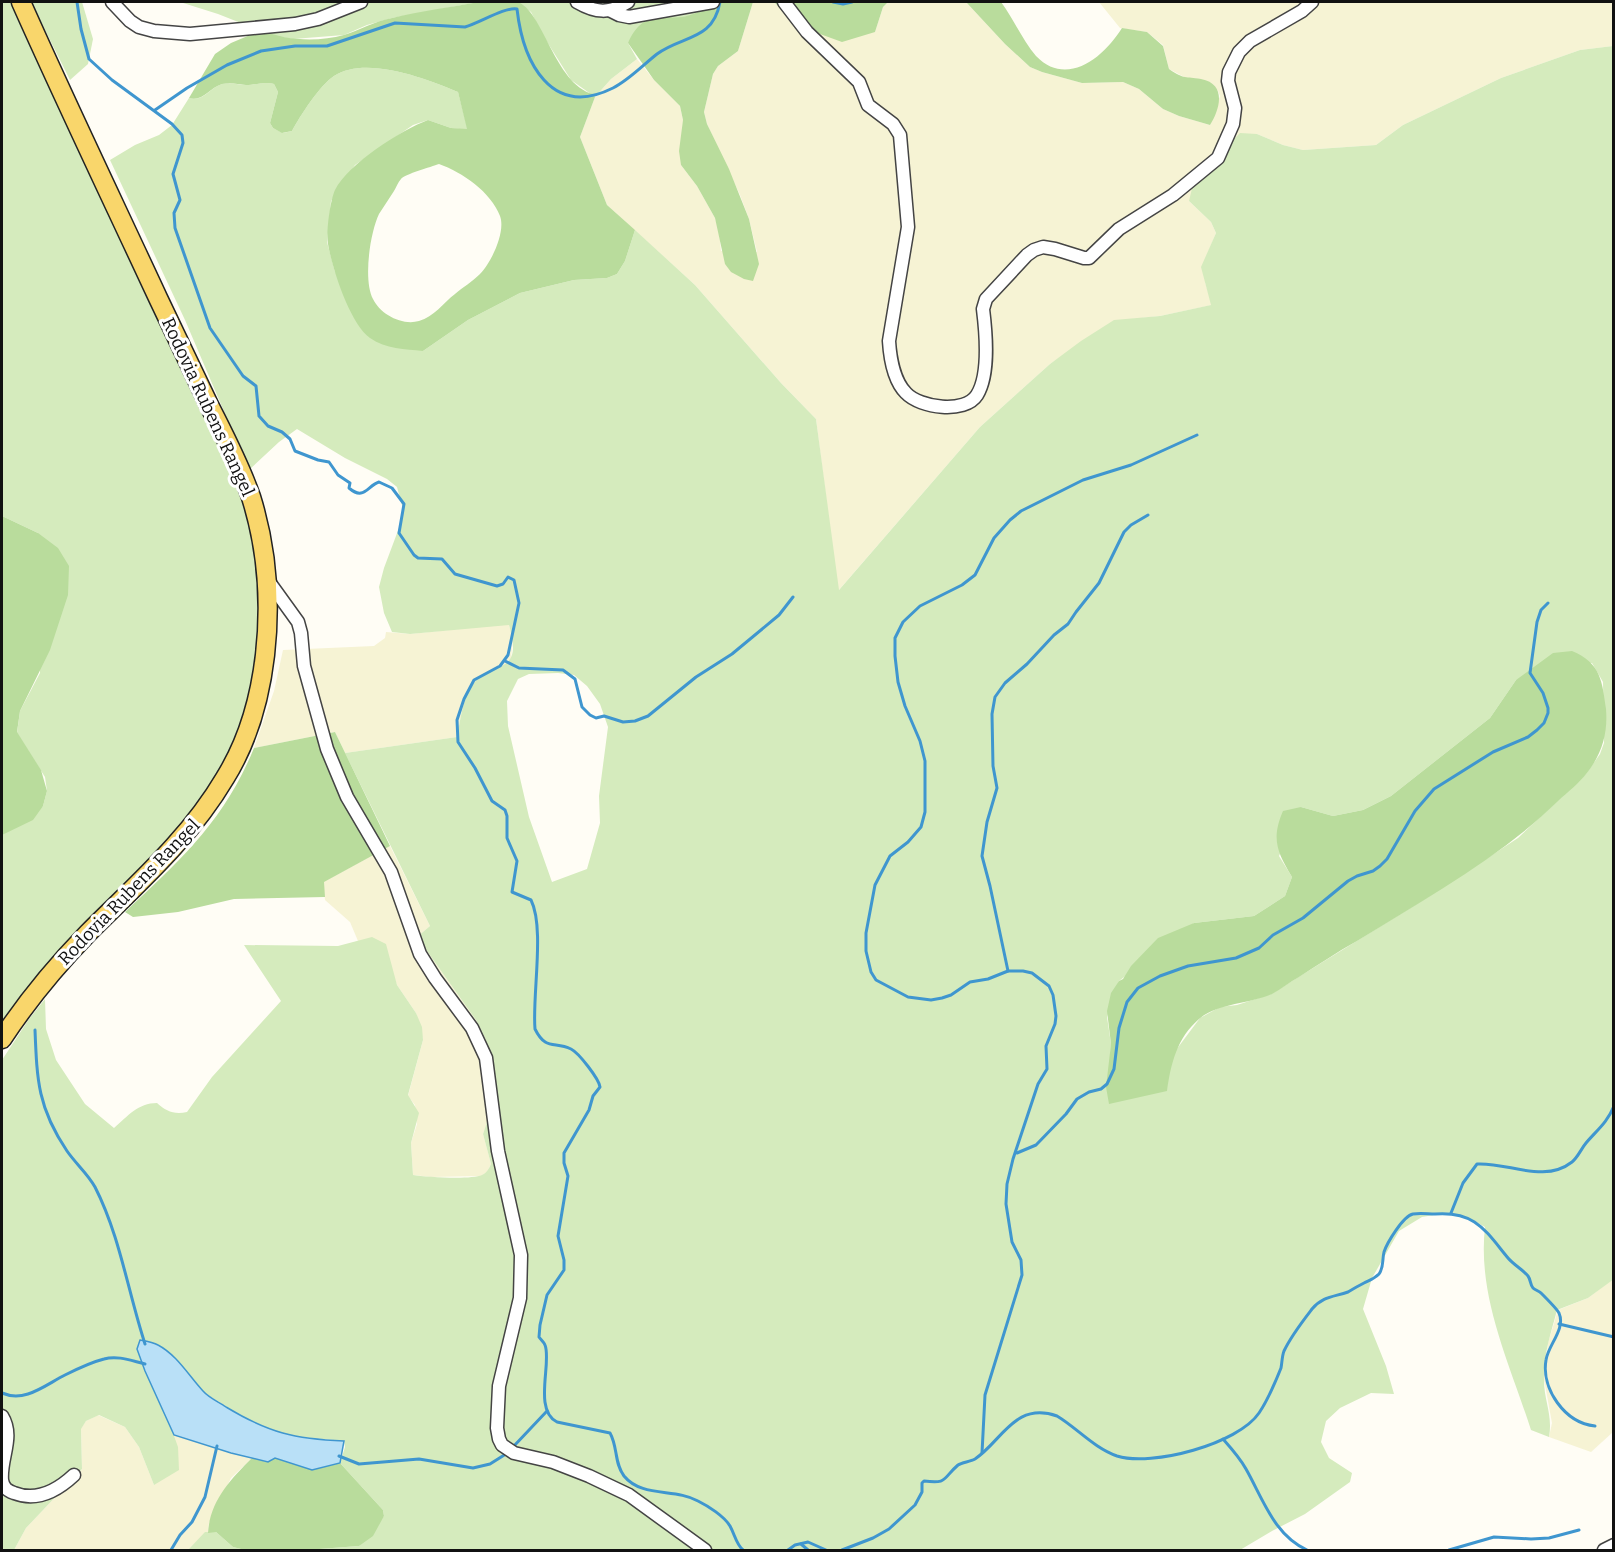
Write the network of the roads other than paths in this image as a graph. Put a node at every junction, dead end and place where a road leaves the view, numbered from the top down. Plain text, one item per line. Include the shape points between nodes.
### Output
1 (21, 2) edge
2 (112, 2) edge
3 (360, 2) edge
4 (577, 2) edge
5 (628, 2) edge
6 (713, 2) edge
7 (784, 2) edge
8 (1312, 2) edge
9 (611, 10) junction
10 (267, 579) junction
11 (2, 1039) edge
12 (2, 1416) edge
13 (75, 1475) dead end
14 (1614, 1545) edge
15 (705, 1551) edge
16 (1604, 1551) edge

1 - 10 main road, Rodovia Rubens Rangel via 239,465 259,526
2 - 3 street via 139,27 190,34 318,19
4 - 9 street via 595,10
5 - 9 street
6 - 9 street via 629,17
7 - 8 street via 807,32 859,82 868,105 893,124 900,135 908,227 890,353 906,394 935,407 962,406 976,397 985,375 986,299 1027,255 1043,248 1089,258 1119,229 1173,195 1218,158 1233,124 1235,108 1228,72 1239,52
10 - 11 main road, Rodovia Rubens Rangel via 267,639 257,702 227,776 183,838 50,974
10 - 15 street via 298,622 304,666 327,749 347,797 391,872 420,954 472,1028 486,1058 498,1151 521,1255 520,1298 499,1386 499,1439 514,1453 553,1462 629,1495
12 - 13 street via 8,1433 2,1481 8,1491 24,1497 44,1494
14 - 16 street

